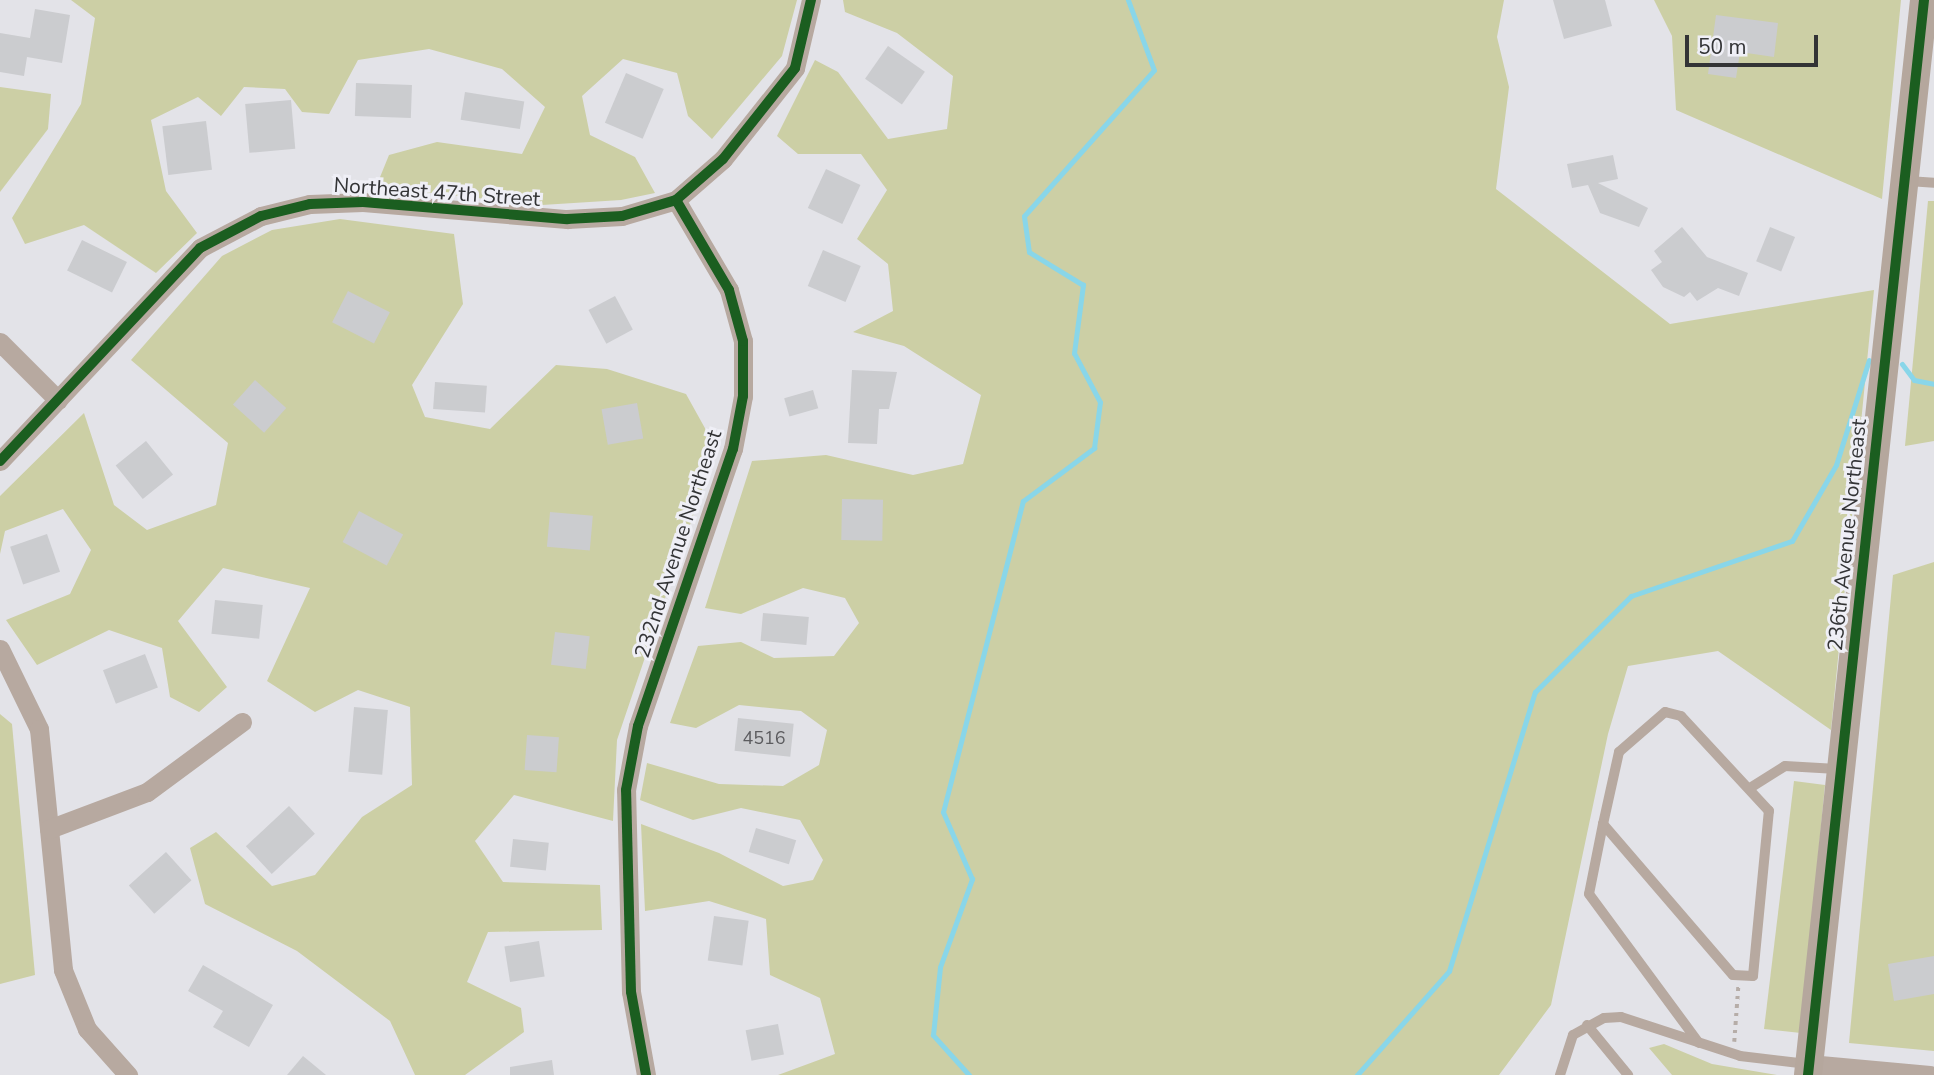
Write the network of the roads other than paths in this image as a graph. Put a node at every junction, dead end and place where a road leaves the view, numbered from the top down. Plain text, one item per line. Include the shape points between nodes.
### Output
1 (811, 0) edge
2 (1924, 0) edge
3 (1905, 181) junction
4 (1934, 183) edge
5 (676, 200) junction
6 (0, 342) edge
7 (58, 400) junction
8 (0, 461) edge
9 (0, 649) edge
10 (242, 722) dead end
11 (1841, 769) junction
12 (1750, 788) junction
13 (1603, 824) junction
14 (49, 830) junction
15 (1587, 1025) junction
16 (1699, 1043) junction
17 (1809, 1069) edge
18 (128, 1075) edge
19 (646, 1075) edge
20 (1560, 1075) edge
21 (1628, 1075) edge
22 (1930, 1075) edge

1 - 5 street via 796,68 723,159
2 - 3 street, 236th Avenue Northeast
3 - 4 lane
3 - 11 street, 236th Avenue Northeast
5 - 7 street, Northeast 47th Street via 622,216 567,219 363,202 310,204 261,216 200,248
5 - 19 street, 232nd Avenue Northeast via 729,290 743,341 743,396 733,449 638,726 626,790 631,992
6 - 7 street
7 - 8 street, Northeast 47th Street
9 - 14 street via 39,729
10 - 14 street via 147,792
11 - 12 lane via 1786,766
11 - 17 street, 236th Avenue Northeast
12 - 13 lane via 1691,723 1665,712 1619,752
12 - 13 lane via 1769,811 1753,976 1733,975
13 - 16 lane via 1589,894 1593,908
14 - 18 street via 55,920 74,1006
15 - 16 lane via 1621,1017
15 - 20 lane via 1562,1055
15 - 21 lane
16 - 17 lane
17 - 22 street

